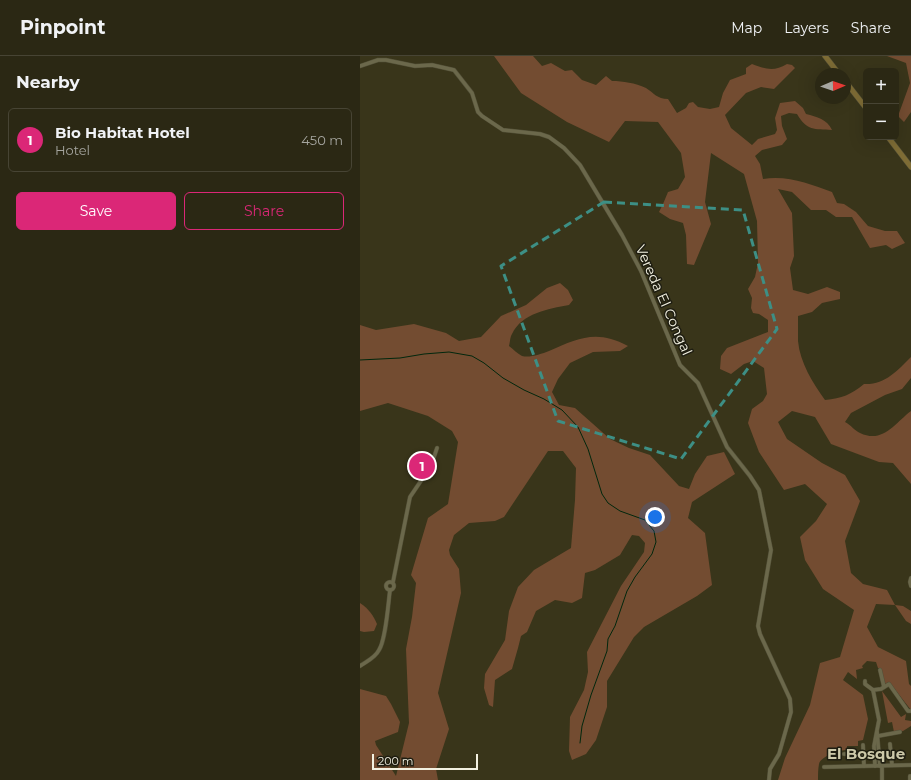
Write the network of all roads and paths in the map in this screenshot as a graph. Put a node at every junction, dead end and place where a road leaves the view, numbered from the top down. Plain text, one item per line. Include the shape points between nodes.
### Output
1 (825, 56) edge
2 (360, 66) edge
3 (834, 68) edge
4 (851, 89) edge
5 (863, 104) edge
6 (890, 140) edge
7 (911, 167) edge
8 (438, 448) dead end
9 (911, 578) edge
10 (393, 582) junction
11 (911, 586) edge
12 (390, 590) junction
13 (360, 666) edge
14 (880, 670) dead end
15 (865, 681) dead end
16 (884, 687) junction
17 (873, 690) junction
18 (911, 712) edge
19 (877, 731) junction
20 (900, 732) dead end
21 (878, 736) junction
22 (890, 744) dead end
23 (863, 745) dead end
24 (844, 754) dead end
25 (863, 754) junction
26 (911, 765) edge
27 (864, 766) junction
28 (879, 766) junction
29 (892, 766) junction
30 (824, 767) dead end
31 (769, 780) edge
32 (882, 780) edge

1 - 3 main road
2 - 31 street, Vereda El Congal via 386,60 454,70 472,93 478,112 482,116 503,130 540,134 564,148 580,165 622,235 680,365 698,383 727,447 759,490 771,550 758,626 790,699 791,712 779,754 770,769
4 - 5 main road
6 - 7 main road
8 - 10 street via 431,466 410,497
9 - 11 street
10 - 12 street via 394,587
10 - 12 street via 387,584
12 - 13 street via 380,650 374,658
14 - 16 street
15 - 17 street
16 - 17 street
16 - 18 street via 889,684
17 - 19 street via 879,720
19 - 21 street
19 - 28 street via 874,746
20 - 21 street
21 - 28 street
22 - 29 street
23 - 25 street
24 - 25 street
25 - 27 street
26 - 29 street
27 - 28 street
27 - 30 street
28 - 29 street
28 - 32 street

